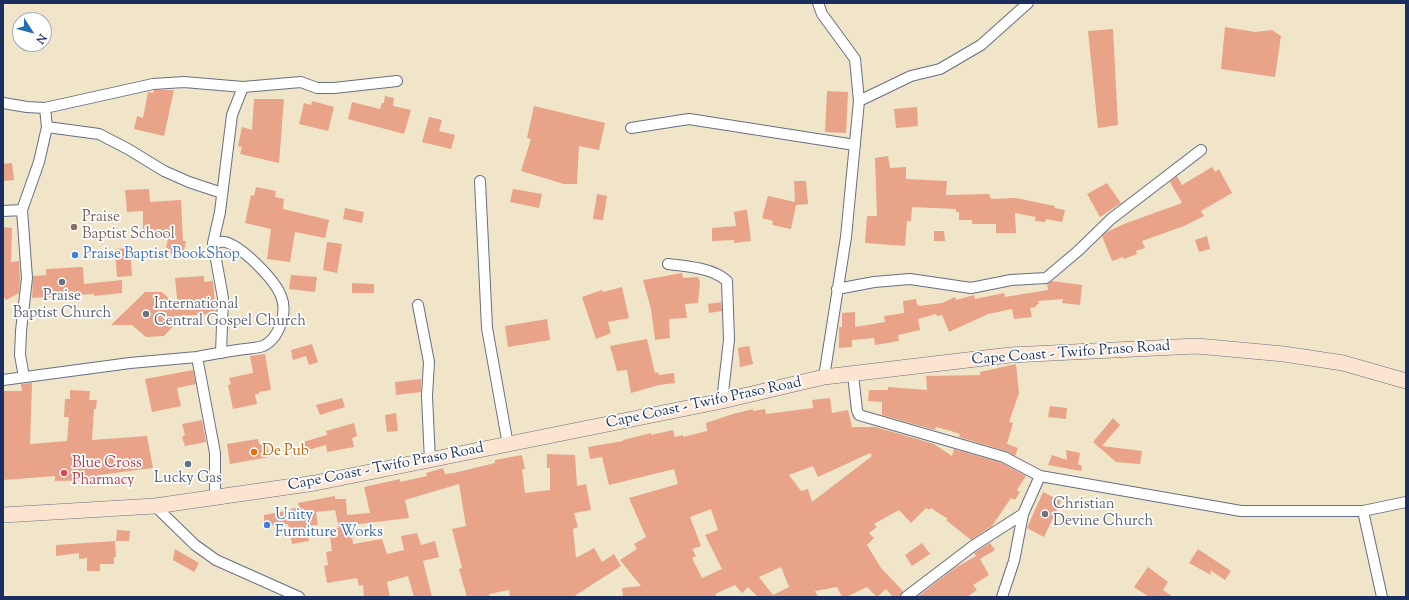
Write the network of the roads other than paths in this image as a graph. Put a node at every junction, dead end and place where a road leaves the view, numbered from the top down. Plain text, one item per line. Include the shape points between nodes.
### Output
1 (818, 3) edge
2 (1028, 3) edge
3 (397, 81) dead end
4 (243, 87) junction
5 (859, 101) junction
6 (3, 103) edge
7 (45, 108) junction
8 (47, 127) junction
9 (631, 128) dead end
10 (855, 145) junction
11 (1201, 150) dead end
12 (480, 181) dead end
13 (222, 193) junction
14 (22, 210) junction
15 (3, 211) edge
16 (213, 243) junction
17 (668, 264) dead end
18 (837, 289) junction
19 (418, 305) dead end
20 (221, 353) junction
21 (197, 357) junction
22 (853, 375) junction
23 (824, 377) junction
24 (24, 378) junction
25 (3, 380) edge
26 (1406, 382) edge
27 (722, 401) junction
28 (508, 445) junction
29 (430, 461) junction
30 (1040, 476) junction
31 (215, 497) junction
32 (1406, 502) edge
33 (155, 506) junction
34 (1363, 511) junction
35 (1023, 514) junction
36 (3, 515) edge
37 (299, 597) edge
38 (906, 597) edge
39 (1002, 597) edge
40 (1382, 597) edge

1 - 5 street via 822,14 855,59
2 - 5 street via 980,45 940,69 911,76
3 - 4 street via 334,88 317,88 301,82
4 - 7 street via 184,82 153,84
4 - 13 street via 232,115
5 - 10 street
6 - 7 street
7 - 8 street
8 - 13 street via 99,134 164,171
8 - 14 street via 39,162
9 - 10 street via 689,119
10 - 18 street via 846,237
11 - 18 street via 1111,219 1046,278 1011,280 971,288 910,279
12 - 28 street via 487,328
13 - 16 street
14 - 15 street
14 - 24 street via 27,278 20,355
16 - 20 street via 223,298
16 - 20 street via 224,242 250,258 274,283 282,297 280,329 273,338 263,346
17 - 27 street via 721,275 727,281 729,340
18 - 23 street
19 - 29 street via 429,362
20 - 21 street
21 - 24 street via 130,363
21 - 31 street via 215,453
22 - 23 main road, Cape Coast - Twifo Praso Road
22 - 26 main road, Cape Coast - Twifo Praso Road via 1010,355 1197,346 1284,354 1343,363
22 - 30 street via 859,415 1004,457
23 - 27 main road, Cape Coast - Twifo Praso Road
24 - 25 street
27 - 28 main road, Cape Coast - Twifo Praso Road
28 - 29 main road, Cape Coast - Twifo Praso Road
29 - 31 main road, Cape Coast - Twifo Praso Road via 315,483
30 - 34 street via 1241,511
30 - 35 street
31 - 33 main road, Cape Coast - Twifo Praso Road
32 - 34 street
33 - 36 main road, Cape Coast - Twifo Praso Road
33 - 37 street via 195,545 216,560
34 - 40 street
35 - 38 street via 973,546
35 - 39 street via 1014,561

